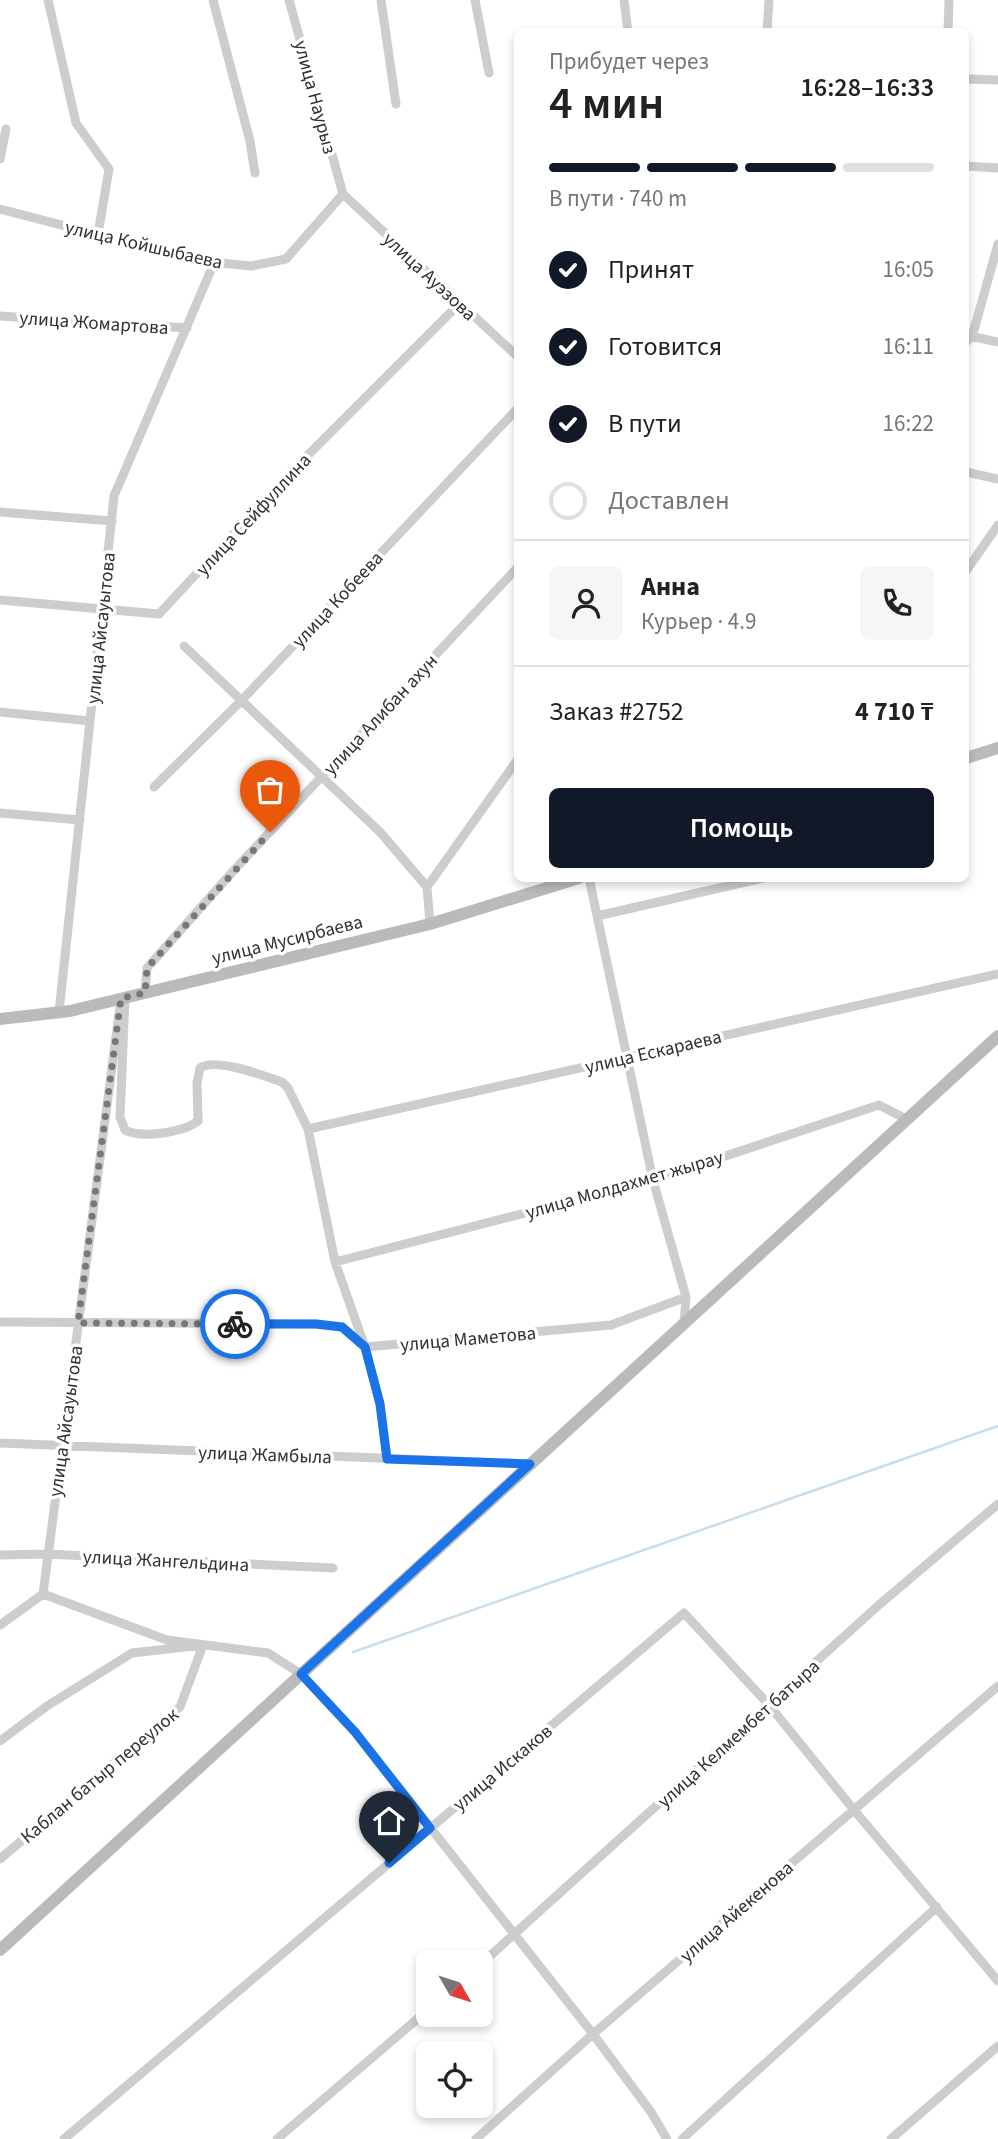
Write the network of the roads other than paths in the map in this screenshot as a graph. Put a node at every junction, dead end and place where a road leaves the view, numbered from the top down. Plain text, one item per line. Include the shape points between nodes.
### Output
1 (48, 0) edge
2 (213, 0) edge
3 (289, 0) edge
4 (381, 0) edge
5 (475, 0) edge
6 (624, 0) edge
7 (769, 0) edge
8 (949, 0) edge
9 (628, 28) edge
10 (767, 28) edge
11 (948, 28) edge
12 (489, 73) dead end
13 (969, 79) edge
14 (998, 80) edge
15 (396, 104) dead end
16 (6, 129) dead end
17 (0, 159) edge
18 (969, 166) edge
19 (998, 168) edge
20 (255, 173) dead end
21 (343, 194) junction
22 (0, 209) edge
23 (98, 234) junction
24 (998, 244) edge
25 (214, 262) junction
26 (460, 303) junction
27 (0, 316) edge
28 (187, 328) junction
29 (969, 338) edge
30 (969, 340) edge
31 (998, 342) edge
32 (514, 353) edge
33 (514, 412) edge
34 (969, 473) edge
35 (998, 479) edge
36 (0, 512) edge
37 (111, 521) junction
38 (998, 525) edge
39 (969, 567) edge
40 (514, 571) edge
41 (0, 600) edge
42 (103, 609) junction
43 (184, 646) dead end
44 (241, 701) junction
45 (0, 712) edge
46 (90, 721) junction
47 (998, 748) edge
48 (969, 757) edge
49 (514, 765) edge
50 (321, 777) junction
51 (154, 787) dead end
52 (0, 813) edge
53 (80, 820) junction
54 (566, 882) edge
55 (590, 882) edge
56 (746, 882) edge
57 (428, 887) junction
58 (597, 916) junction
59 (430, 924) junction
60 (998, 974) edge
61 (145, 993) junction
62 (123, 998) junction
63 (59, 1012) junction
64 (0, 1019) edge
65 (998, 1036) edge
66 (627, 1056) junction
67 (908, 1119) junction
68 (308, 1129) junction
69 (653, 1180) junction
70 (335, 1262) junction
71 (686, 1297) junction
72 (0, 1322) edge
73 (78, 1323) junction
74 (684, 1325) junction
75 (365, 1347) junction
76 (0, 1443) edge
77 (62, 1445) junction
78 (387, 1459) junction
79 (530, 1464) junction
80 (998, 1504) edge
81 (47, 1554) junction
82 (0, 1555) edge
83 (333, 1568) dead end
84 (43, 1594) junction
85 (0, 1625) edge
86 (203, 1645) junction
87 (301, 1674) junction
88 (998, 1686) edge
89 (769, 1705) junction
90 (0, 1741) edge
91 (853, 1810) junction
92 (430, 1828) junction
93 (0, 1859) edge
94 (937, 1907) junction
95 (514, 1936) junction
96 (0, 1950) edge
97 (494, 1953) edge
98 (998, 1981) edge
99 (416, 2020) edge
100 (593, 2034) junction
101 (998, 2046) edge
102 (64, 2139) edge
103 (277, 2139) edge
104 (476, 2139) edge
105 (667, 2139) edge
106 (682, 2139) edge
107 (891, 2139) edge

1 - 23 street via 76,123 109,170
2 - 20 street
3 - 21 street, улица Наурыз
4 - 15 street
5 - 12 street
6 - 9 street
7 - 10 street
8 - 11 street
13 - 14 street
16 - 17 street
18 - 19 street
21 - 25 street, улица Койшыбаева via 286,259 251,266
21 - 26 street, улица Ауэзова
22 - 23 street, улица Койшыбаева
23 - 25 street, улица Койшыбаева
24 - 29 street
25 - 28 street, улица Айсауытова
26 - 32 street, улица Ауэзова
26 - 42 street, улица Сейфуллина via 291,472 159,614
27 - 28 street, улица Жомартова
28 - 37 street, улица Айсауытова via 114,496
30 - 31 street
33 - 44 street, улица Кобеева
34 - 35 street
36 - 37 street
37 - 42 street, улица Айсауытова
38 - 39 street
40 - 50 street, улица Алибан ахун
41 - 42 street, улица Сейфуллина
42 - 46 street, улица Айсауытова
43 - 44 street
44 - 50 street
44 - 51 street, улица Кобеева
45 - 46 street
46 - 53 street, улица Айсауытова
47 - 48 main road
49 - 57 street
50 - 57 street via 380,832
50 - 61 street, улица Алибан ахун via 147,968
52 - 53 street
53 - 63 street, улица Айсауытова
54 - 59 main road, улица Мусирбаева
55 - 58 street
56 - 58 street
57 - 59 street
58 - 66 street
59 - 61 main road, улица Мусирбаева
60 - 66 street, улица Ескараева
61 - 62 main road, улица Мусирбаева
62 - 63 main road, улица Мусирбаева
62 - 68 street via 120,1117 125,1130 147,1135 191,1127 198,1121 197,1083 205,1065 282,1083
62 - 73 street, улица Айсауытова
63 - 64 main road, улица Мусирбаева
65 - 67 main road
66 - 68 street, улица Ескараева
66 - 69 street
67 - 69 street, улица Молдахмет жырау via 879,1105
67 - 74 main road
68 - 70 street
69 - 70 street, улица Молдахмет жырау
69 - 71 street
70 - 75 street
71 - 74 street
71 - 75 street, улица Маметова via 611,1325
72 - 73 street
73 - 75 street via 316,1324 342,1327
73 - 77 street, улица Айсауытова
74 - 79 main road
75 - 78 street via 380,1404
76 - 77 street, улица Жамбыла
77 - 78 street, улица Жамбыла
77 - 81 street, улица Айсауытова
78 - 79 street, улица Жамбыла
79 - 87 main road
80 - 89 street, улица Келмембет батыра
81 - 82 street, улица Жангельдина
81 - 83 street, улица Жангельдина
81 - 84 street, улица Айсауытова
84 - 85 street
84 - 86 street via 166,1640
86 - 87 street via 268,1653
86 - 90 street via 132,1653
86 - 93 street, Каблан батыр переулок via 180,1707
87 - 92 street via 355,1732
87 - 96 main road
88 - 91 street, улица Айекенова
89 - 91 street
89 - 92 street, улица Искаков via 684,1613
89 - 95 street, улица Келмембет батыра
91 - 94 street
91 - 100 street, улица Айекенова
92 - 95 street
92 - 102 street, улица Искаков
94 - 98 street
94 - 106 street
95 - 97 street, улица Келмембет батыра
95 - 100 street
99 - 103 street
100 - 104 street, улица Айекенова
100 - 105 street
101 - 107 street

